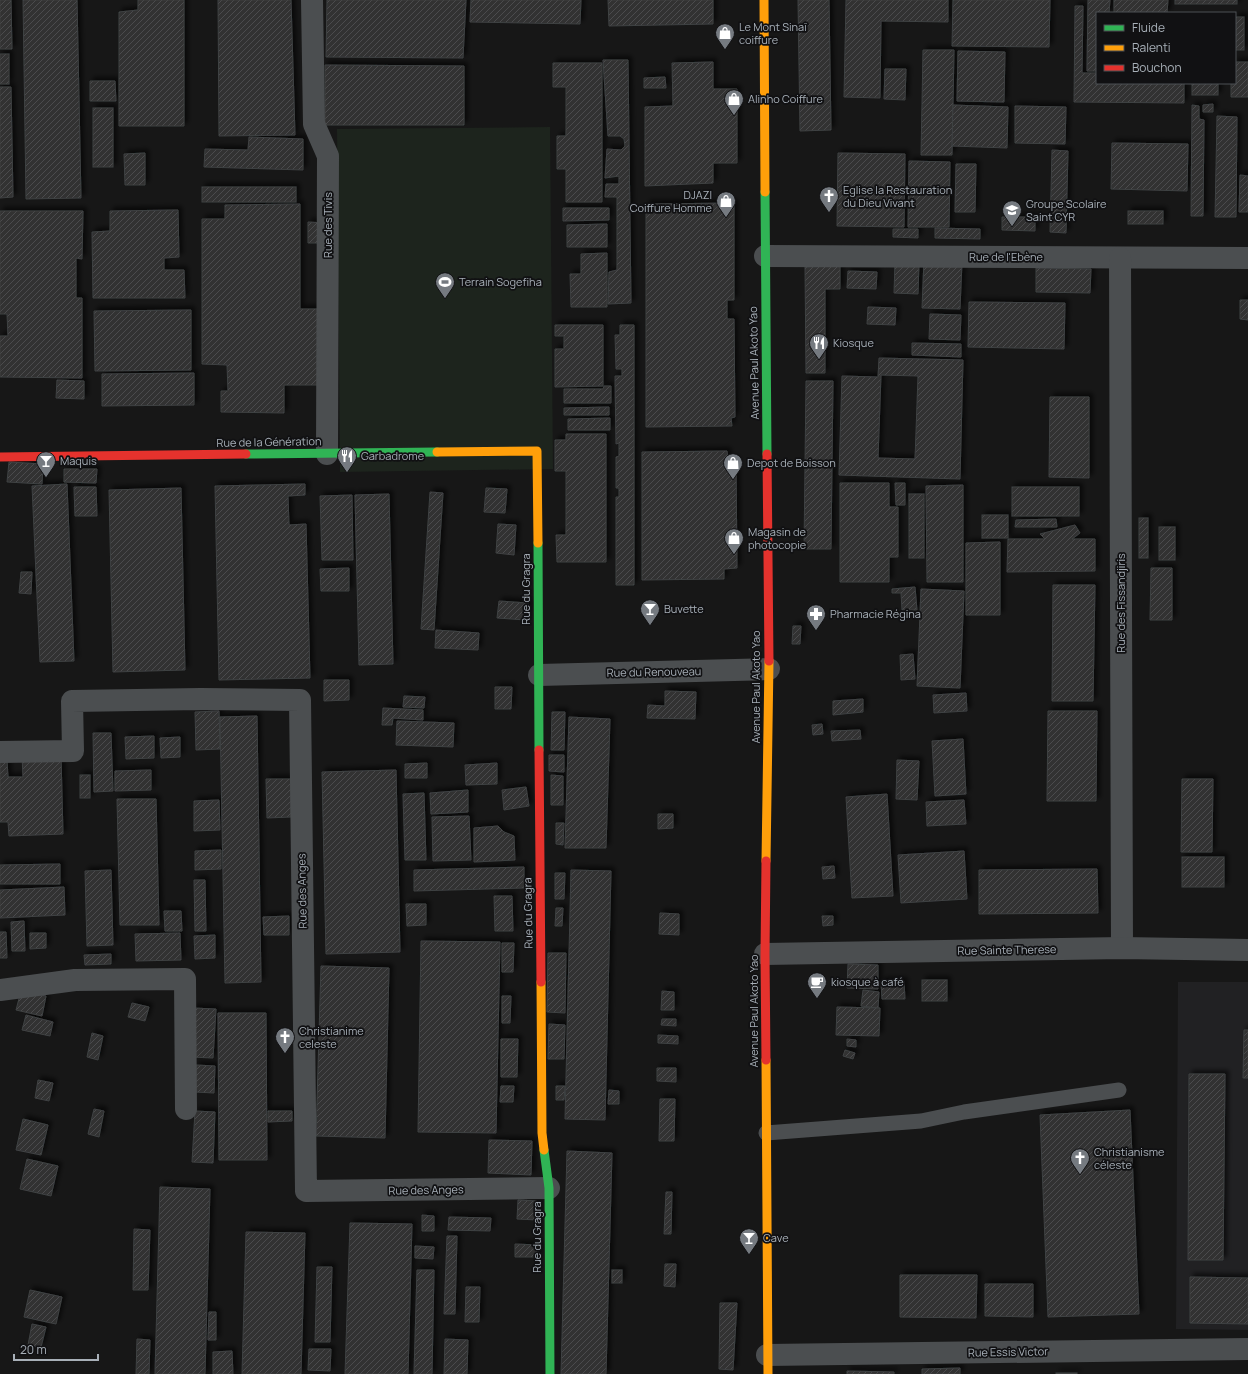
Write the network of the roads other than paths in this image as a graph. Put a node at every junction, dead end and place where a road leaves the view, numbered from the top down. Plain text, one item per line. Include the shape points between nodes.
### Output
1 (312, 0) edge
2 (764, 0) edge
3 (765, 256) junction
4 (1120, 258) junction
5 (1248, 258) edge
6 (537, 451) joint
7 (327, 454) junction
8 (0, 457) edge
9 (769, 669) junction
10 (539, 675) junction
11 (0, 752) edge
12 (1122, 948) junction
13 (1248, 950) edge
14 (765, 954) junction
15 (0, 990) edge
16 (1119, 1090) dead end
17 (186, 1109) dead end
18 (766, 1133) junction
19 (549, 1188) junction
20 (1248, 1349) edge
21 (768, 1364) edge
22 (550, 1374) edge

1 - 7 street, Rue des Tivis via 314,124 328,156
2 - 3 street, Avenue Paul Akoto Yao
3 - 4 street, Rue de l'Ebène
3 - 9 street, Avenue Paul Akoto Yao
4 - 5 street, Rue de l'Ebène
4 - 12 street, Rue des Fissandjiris
6 - 7 street, Rue de la Génération
6 - 10 street, Rue du Gragra
7 - 8 street, Rue de la Génération
9 - 10 street, Rue du Renouveau
9 - 14 street, Avenue Paul Akoto Yao
10 - 19 street, Rue du Gragra via 542,1133
11 - 19 street, Rue des Anges via 73,751 72,701 300,700 306,1191
12 - 13 street, Rue Sainte Therese
12 - 14 street, Rue Sainte Therese
14 - 18 street, Avenue Paul Akoto Yao
15 - 17 street via 75,980 185,979
16 - 18 lane via 964,1112 921,1121
18 - 21 street, Avenue Paul Akoto Yao
19 - 22 street, Rue du Gragra
20 - 21 street, Rue Essis Victor

